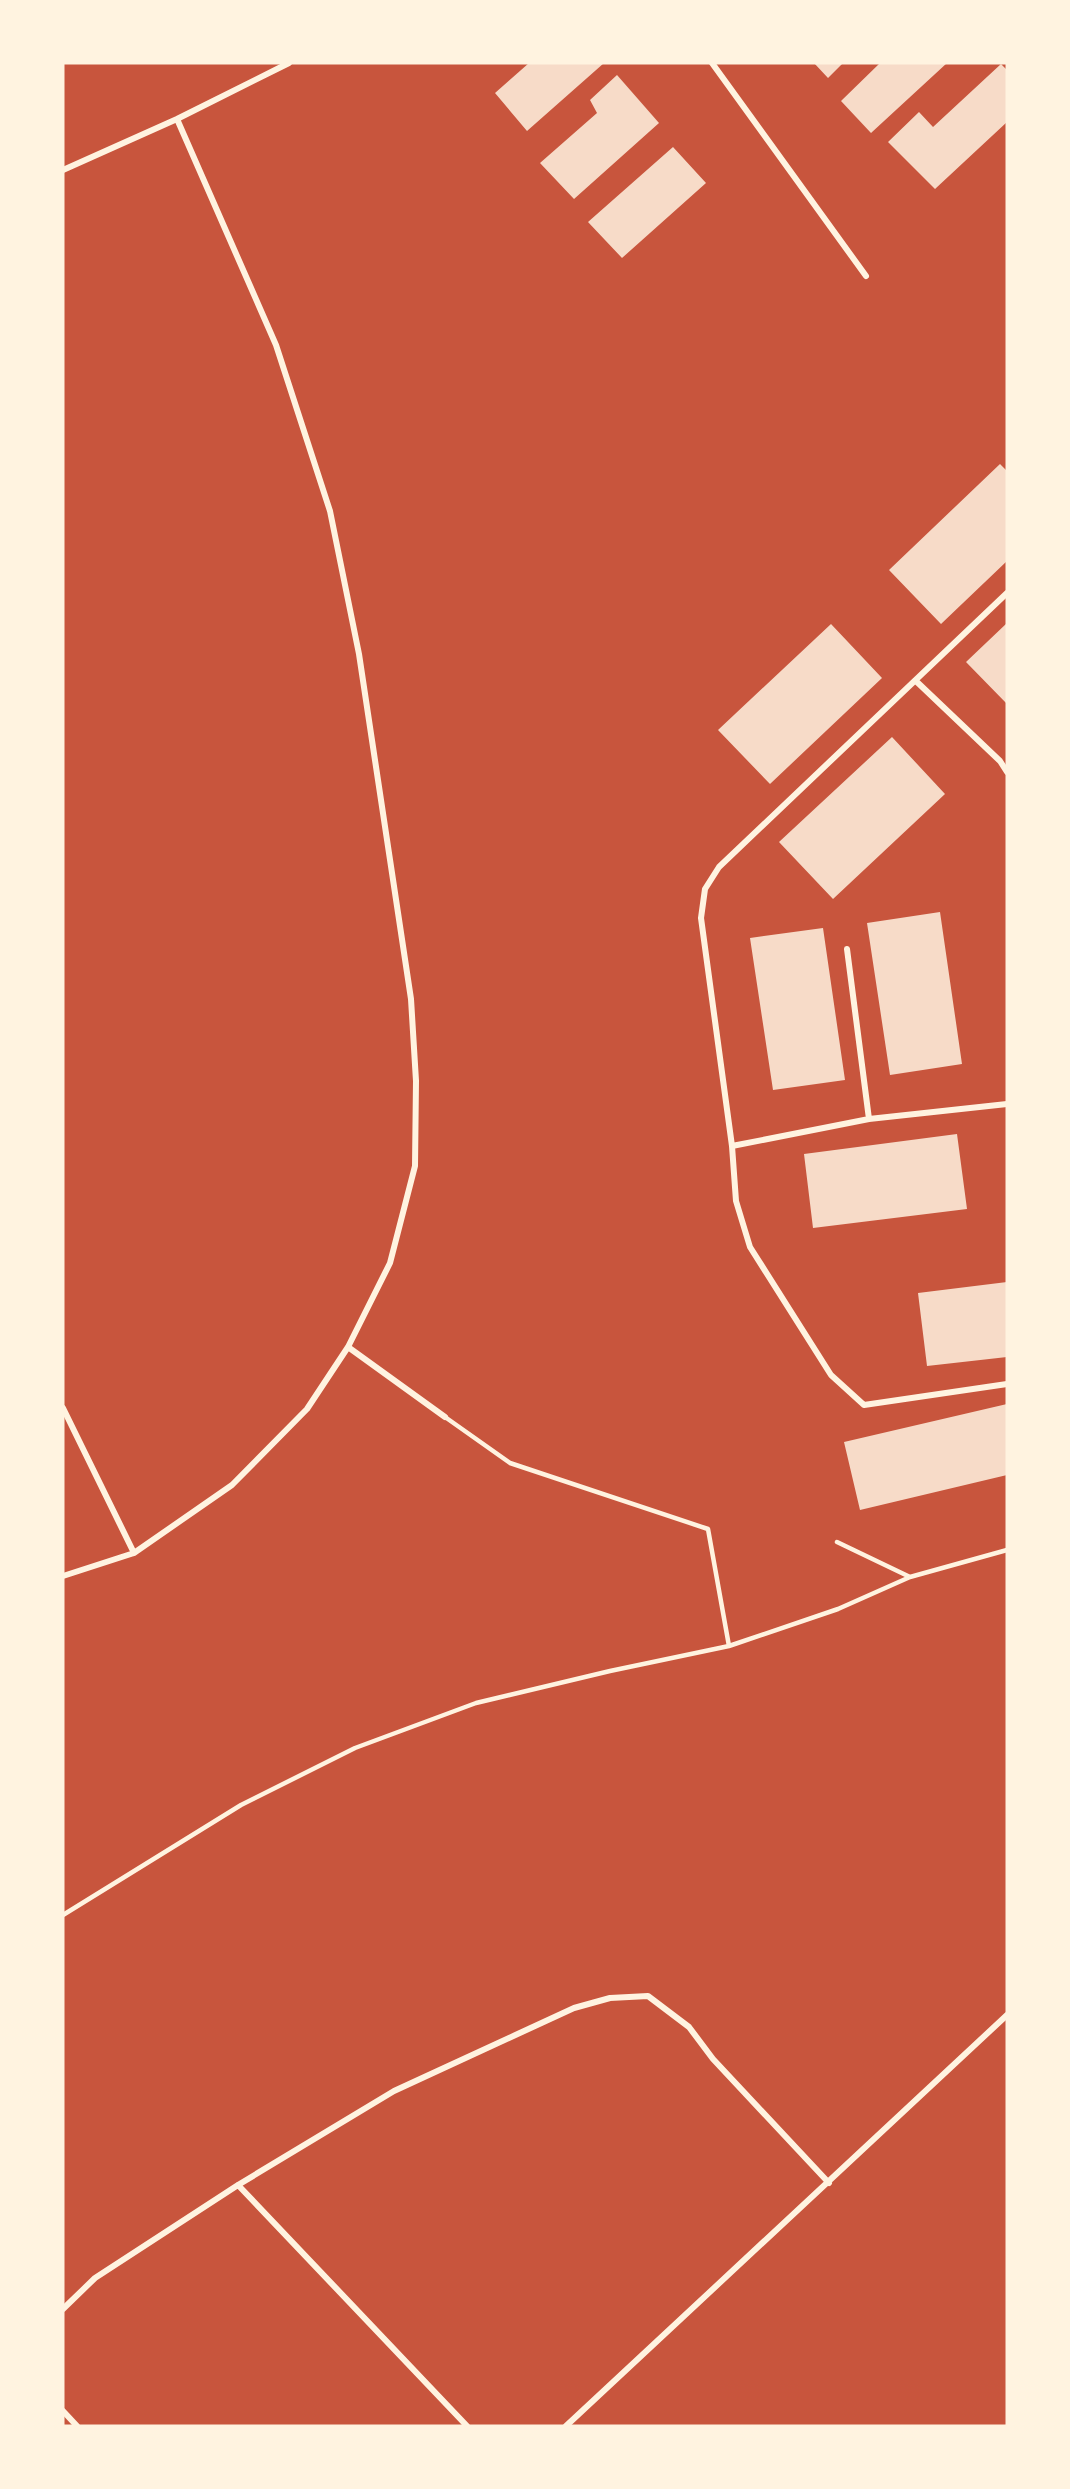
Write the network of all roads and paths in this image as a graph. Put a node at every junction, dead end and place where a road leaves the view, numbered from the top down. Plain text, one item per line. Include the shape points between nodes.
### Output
1 (289, 63) edge
2 (712, 63) edge
3 (177, 119) junction
4 (63, 170) edge
5 (866, 276) dead end
6 (1007, 593) edge
7 (917, 682) junction
8 (1007, 772) edge
9 (848, 949) dead end
10 (1007, 1104) edge
11 (869, 1119) junction
12 (732, 1146) junction
13 (348, 1347) junction
14 (1007, 1384) edge
15 (63, 1408) edge
16 (445, 1417) joint
17 (837, 1542) dead end
18 (1007, 1550) edge
19 (134, 1553) junction
20 (63, 1576) edge
21 (910, 1577) junction
22 (729, 1646) junction
23 (63, 1915) edge
24 (1007, 2015) edge
25 (829, 2183) junction
26 (238, 2185) junction
27 (63, 2309) edge
28 (63, 2411) edge
29 (77, 2426) edge
30 (467, 2426) edge
31 (566, 2426) edge

1 - 3 street
2 - 5 street
3 - 4 street
3 - 13 street via 276,345 330,511 359,654 411,999 416,1081 415,1166 390,1263
6 - 7 street
7 - 8 street
7 - 12 street via 719,867 705,889 701,918
9 - 11 street
10 - 11 street
11 - 12 street
12 - 14 street via 736,1201 750,1247 831,1375 864,1406
13 - 16 street
13 - 19 street via 306,1409 232,1485
15 - 19 street
16 - 22 lane via 510,1463 708,1529
17 - 21 lane
18 - 21 lane
19 - 20 street
21 - 22 lane via 838,1609
22 - 23 lane via 476,1703 356,1748 241,1805
24 - 25 street
25 - 26 street via 713,2059 689,2027 648,1996 610,1998 574,2008 454,2062 394,2091
25 - 31 street
26 - 27 street via 95,2277
26 - 30 street
28 - 29 street

